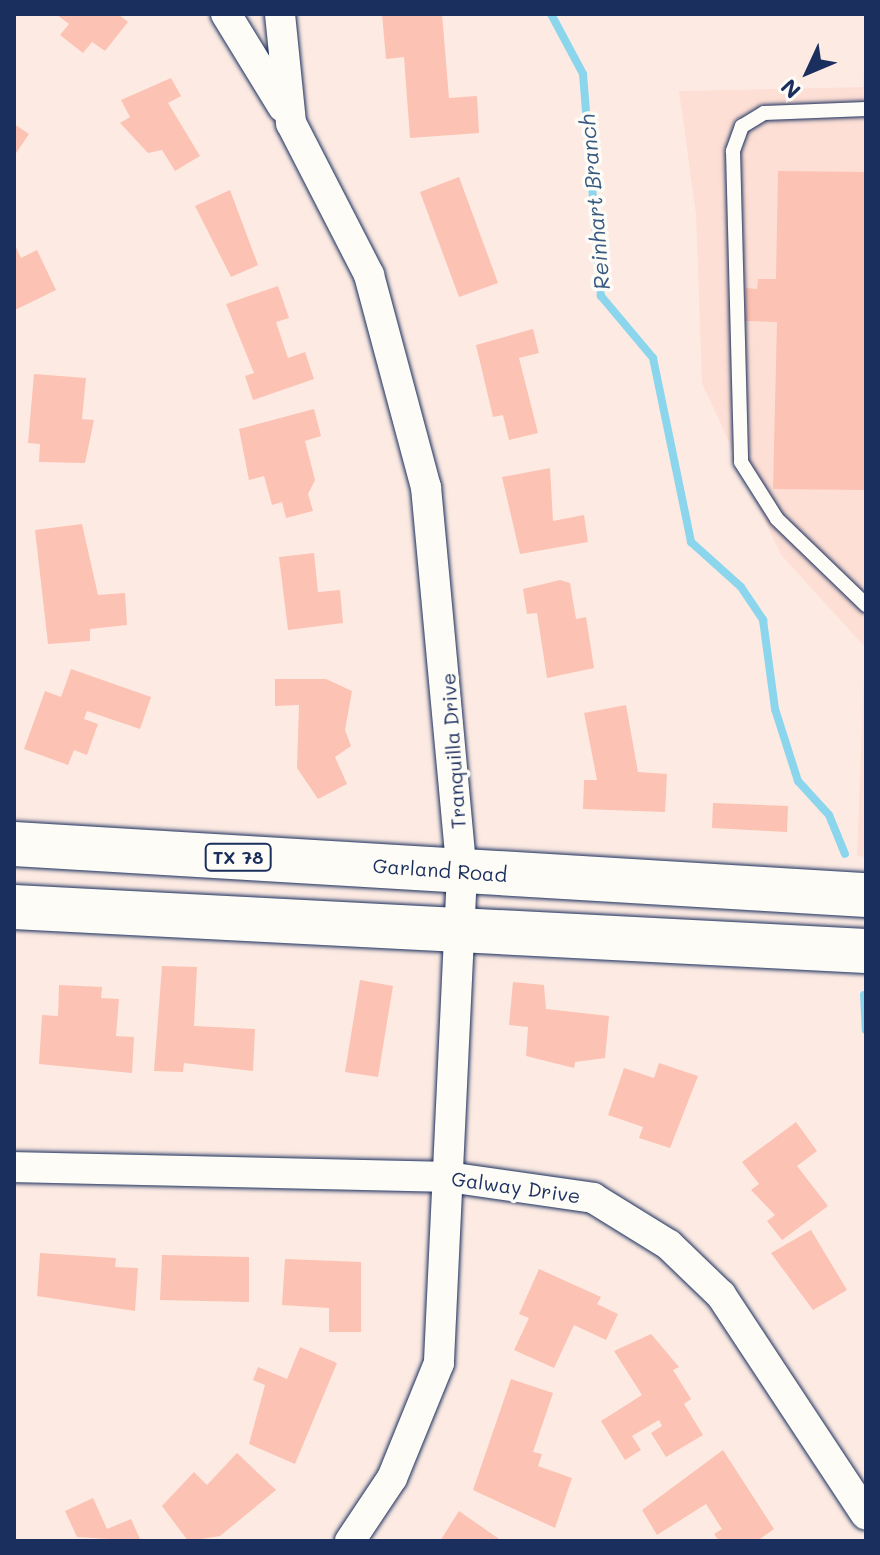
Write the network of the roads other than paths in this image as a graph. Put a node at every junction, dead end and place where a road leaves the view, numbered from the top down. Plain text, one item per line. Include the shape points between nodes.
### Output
1 (226, 14) edge
2 (280, 14) edge
3 (866, 109) edge
4 (291, 123) junction
5 (866, 605) edge
6 (14, 844) edge
7 (462, 873) junction
8 (866, 895) edge
9 (14, 907) edge
10 (457, 934) junction
11 (866, 951) edge
12 (14, 1167) edge
13 (448, 1177) junction
14 (866, 1515) edge
15 (350, 1541) edge

1 - 4 street
2 - 4 street, Tranquilla Drive
3 - 5 lane via 764,113 742,126 733,151 741,462 777,519
4 - 7 street, Tranquilla Drive via 369,275 426,487
6 - 7 main road, Garland Road / TX 78
7 - 8 main road, Garland Road / TX 78
7 - 10 street, Tranquilla Drive
9 - 10 main road
10 - 11 main road
10 - 13 street, Tranquilla Drive
12 - 13 street, Galway Drive
13 - 14 street, Galway Drive via 593,1198 669,1245 721,1295
13 - 15 street, Tranquilla Drive via 439,1363 392,1478

